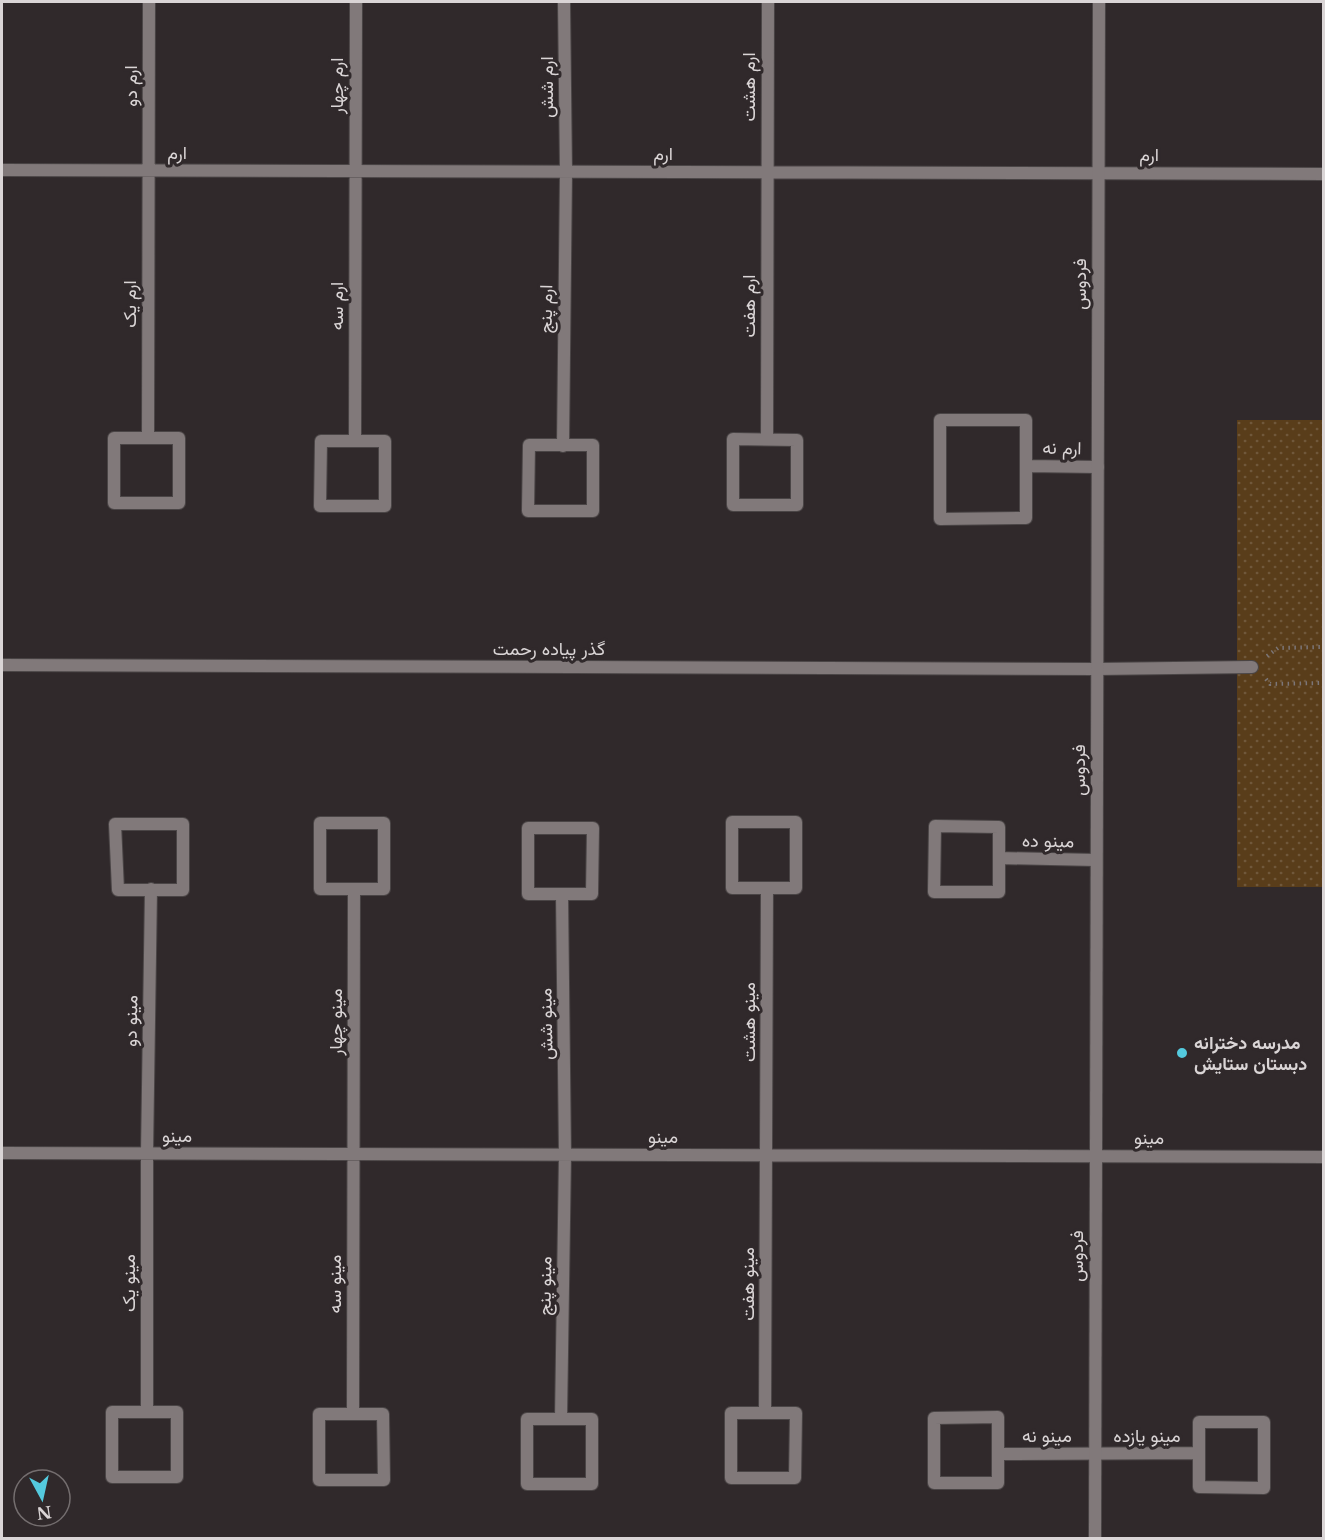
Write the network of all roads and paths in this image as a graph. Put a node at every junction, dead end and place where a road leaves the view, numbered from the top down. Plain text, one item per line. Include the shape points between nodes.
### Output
1 (149, 2) edge
2 (356, 2) edge
3 (564, 2) edge
4 (768, 2) edge
5 (1099, 2) edge
6 (2, 170) edge
7 (149, 171) junction
8 (355, 171) junction
9 (566, 172) junction
10 (767, 172) junction
11 (1098, 173) junction
12 (1323, 174) edge
13 (148, 438) junction
14 (355, 440) junction
15 (767, 440) junction
16 (563, 446) junction
17 (1026, 466) junction
18 (1098, 466) junction
19 (1323, 647) edge
20 (2, 665) edge
21 (1252, 667) junction
22 (1097, 669) junction
23 (1323, 683) edge
24 (999, 858) junction
25 (1096, 860) junction
26 (354, 889) junction
27 (767, 889) junction
28 (151, 890) junction
29 (562, 894) junction
30 (2, 1153) edge
31 (147, 1154) junction
32 (354, 1154) junction
33 (565, 1155) junction
34 (766, 1155) junction
35 (1096, 1156) junction
36 (1323, 1157) edge
37 (147, 1412) junction
38 (765, 1413) junction
39 (353, 1414) junction
40 (561, 1419) junction
41 (998, 1454) junction
42 (1095, 1454) junction
43 (1199, 1454) junction
44 (1095, 1539) edge

1 - 7 street, ارم دو
2 - 8 street, ارم چهار
3 - 9 street, ارم شش
4 - 10 street, ارم هشت
5 - 11 street, فردوس
6 - 7 street, ارم
7 - 8 street, ارم
7 - 13 street, ارم یک
8 - 9 street, ارم
8 - 14 street, ارم سه
9 - 10 street, ارم
9 - 16 street, ارم پنج
10 - 11 street, ارم
10 - 15 street, ارم هفت
11 - 12 street, ارم
11 - 18 street, فردوس
13 - 13 street via 114,438 114,503 178,503 178,438
14 - 14 street via 321,441 320,506 385,506 385,441
15 - 15 street via 733,439 733,505 797,505 797,440
16 - 16 street via 529,445 528,511 593,511 593,445
17 - 17 street via 1026,420 940,420 940,519 1026,518
17 - 18 street, ارم نه
18 - 22 street, فردوس
19 - 21 path via 1278,648
20 - 22 street, گذر پیاده رحمت
21 - 22 street, گذر پیاده رحمت
21 - 23 path via 1270,684
22 - 25 street, فردوس
24 - 24 street via 999,892 934,892 935,826 999,827
24 - 25 street, مینو ده
25 - 35 street, فردوس
26 - 26 street via 384,889 384,823 320,823 320,889
26 - 32 street, مینو چهار
27 - 27 street via 796,888 796,822 732,822 732,888
27 - 34 street, مینو هشت
28 - 28 street via 183,890 183,824 115,824 118,890
28 - 31 street, مینو دو
29 - 29 street via 592,894 592,828 528,828 528,894
29 - 33 street, مینو شش
30 - 31 street, مینو
31 - 32 street, مینو
31 - 37 street, مینو یک
32 - 33 street, مینو
32 - 39 street, مینو سه
33 - 34 street, مینو
33 - 40 street, مینو پنج
34 - 35 street, مینو
34 - 38 street, مینو هفت
35 - 36 street, مینو
35 - 42 street, فردوس
37 - 37 street via 112,1412 112,1477 177,1478 177,1412
38 - 38 street via 731,1413 731,1478 795,1478 796,1413
39 - 39 street via 319,1414 319,1480 384,1480 383,1414
40 - 40 street via 527,1419 527,1484 592,1484 592,1419
41 - 41 street via 998,1483 934,1483 934,1418 998,1418
41 - 42 street, مینو نه
42 - 43 street, مینو یازده
42 - 44 street, فردوس
43 - 43 street via 1199,1487 1264,1488 1264,1422 1199,1422

